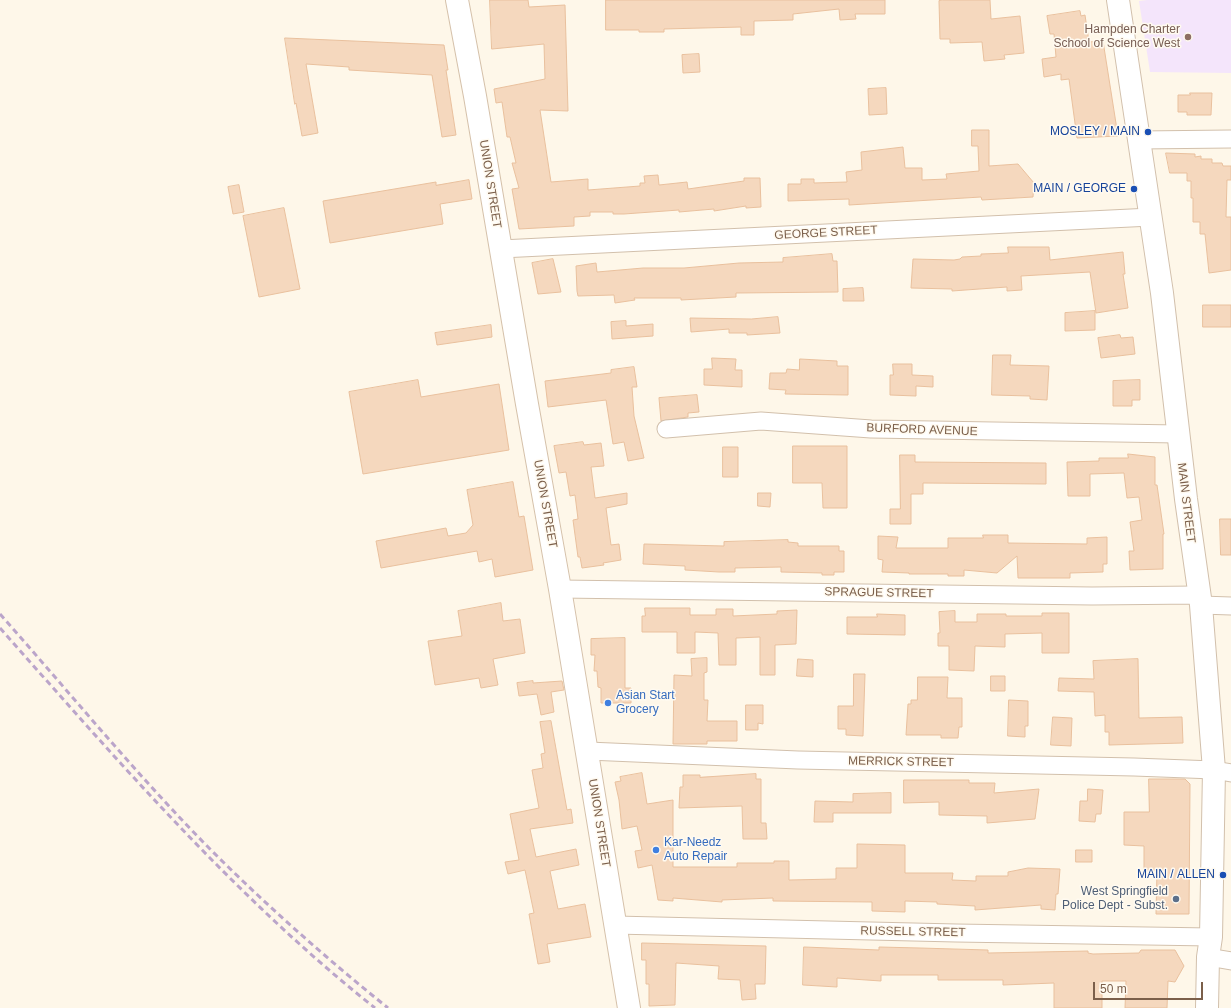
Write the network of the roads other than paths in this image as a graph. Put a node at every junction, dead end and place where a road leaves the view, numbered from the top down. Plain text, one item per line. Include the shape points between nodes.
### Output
1 (456, 0) edge
2 (1118, 0) edge
3 (1231, 139) edge
4 (1139, 140) junction
5 (1152, 217) junction
6 (501, 249) junction
7 (666, 429) dead end
8 (1178, 434) junction
9 (560, 589) junction
10 (1200, 600) junction
11 (1231, 606) edge
12 (588, 751) junction
13 (1222, 771) edge
14 (615, 925) junction
15 (1210, 947) junction
16 (1231, 961) edge
17 (629, 1008) edge
18 (1207, 1008) edge

1 - 6 main road, UNION STREET
2 - 4 main road, MAIN STREET
3 - 4 street
4 - 5 main road, MAIN STREET
5 - 6 street, GEORGE STREET
5 - 8 main road, MAIN STREET
6 - 9 main road, UNION STREET
7 - 8 street, BURFORD AVENUE via 761,421 870,429
8 - 10 main road, MAIN STREET
9 - 10 street, SPRAGUE STREET via 1092,596
9 - 12 main road, UNION STREET
10 - 11 street, SPRAGUE STREET
10 - 13 main road, MAIN STREET
12 - 13 street, MERRICK STREET via 798,760
12 - 14 main road, UNION STREET
13 - 15 main road, MAIN STREET
14 - 15 street, RUSSELL STREET via 956,933
14 - 17 main road, UNION STREET
15 - 16 street, RUSSELL STREET
15 - 18 main road, MAIN STREET

